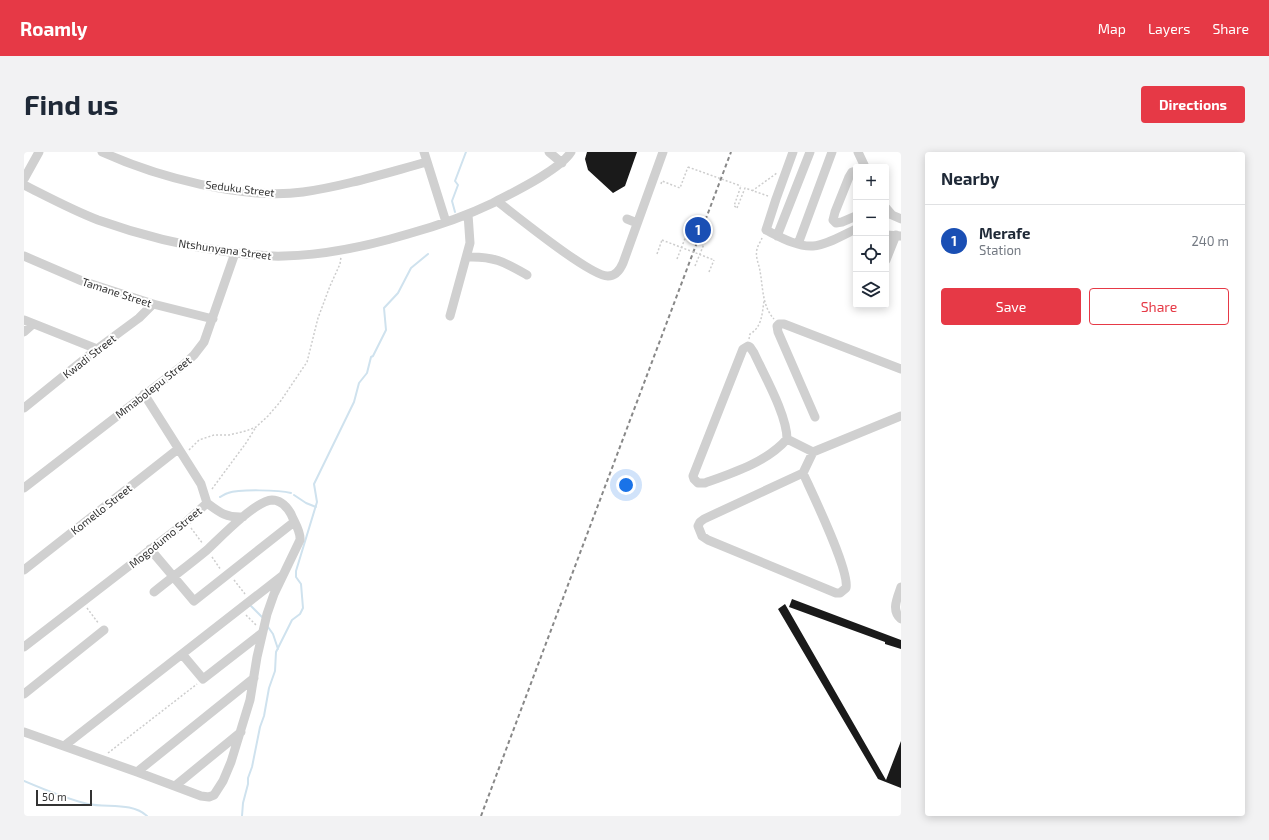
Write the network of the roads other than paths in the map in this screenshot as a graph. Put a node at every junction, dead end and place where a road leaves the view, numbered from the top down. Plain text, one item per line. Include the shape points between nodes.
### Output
1 (39, 152) edge
2 (102, 152) edge
3 (424, 152) edge
4 (549, 152) edge
5 (571, 152) edge
6 (663, 152) edge
7 (794, 152) edge
8 (810, 152) edge
9 (832, 152) edge
10 (858, 152) edge
11 (427, 162) junction
12 (562, 163) junction
13 (864, 164) edge
14 (853, 172) edge
15 (24, 179) edge
16 (24, 185) edge
17 (497, 201) junction
18 (889, 212) edge
19 (468, 214) junction
20 (853, 217) edge
21 (901, 219) edge
22 (627, 220) dead end
23 (446, 222) junction
24 (637, 223) junction
25 (853, 230) edge
26 (777, 236) junction
27 (898, 236) edge
28 (798, 244) junction
29 (236, 253) junction
30 (889, 254) edge
31 (24, 256) edge
32 (467, 257) junction
33 (527, 275) dead end
34 (153, 304) junction
35 (450, 316) dead end
36 (213, 319) junction
37 (24, 320) edge
38 (33, 324) junction
39 (24, 332) edge
40 (97, 349) junction
41 (901, 369) edge
42 (144, 394) junction
43 (24, 408) edge
44 (901, 416) edge
45 (815, 417) dead end
46 (787, 439) junction
47 (178, 448) junction
48 (813, 452) junction
49 (803, 473) junction
50 (24, 488) edge
51 (206, 500) junction
52 (243, 517) junction
53 (294, 522) junction
54 (150, 550) junction
55 (24, 570) edge
56 (283, 575) junction
57 (173, 577) junction
58 (901, 587) edge
59 (154, 592) dead end
60 (901, 619) edge
61 (104, 630) road end
62 (262, 633) junction
63 (24, 647) edge
64 (182, 654) junction
65 (254, 678) junction
66 (24, 694) edge
67 (24, 732) edge
68 (241, 732) junction
69 (64, 746) junction
70 (137, 772) junction
71 (176, 786) junction

1 - 15 street
2 - 11 street, Seduku Street via 139,167 190,182 273,194 302,192 344,184
3 - 11 street
4 - 12 street
5 - 12 street, Ntshunyana Street
6 - 24 street
7 - 26 street via 766,230
8 - 26 street
9 - 28 street
10 - 13 street
11 - 23 street
12 - 17 street, Ntshunyana Street
14 - 20 street via 833,220 840,223
16 - 29 street, Ntshunyana Street via 97,219 127,229 180,244
17 - 19 street, Ntshunyana Street
17 - 24 street via 550,241 606,276 613,275 619,270
18 - 21 street
19 - 23 street, Ntshunyana Street
19 - 32 street via 470,243
22 - 24 street
23 - 29 street, Ntshunyana Street via 397,238 343,250 283,256
25 - 28 street via 819,245
26 - 28 street
27 - 30 street
29 - 36 street, Mmabolepu Street
31 - 34 street, Tamane Street via 82,281
32 - 33 street via 493,258
32 - 35 street
34 - 36 street, Tamane Street
34 - 40 street, Kwadi Street
36 - 42 street, Mmabolepu Street via 204,342 194,354
37 - 38 street
38 - 39 street
38 - 40 street
40 - 43 street, Kwadi Street
41 - 45 street via 779,324 778,332
42 - 47 street, Mogodumo Street
42 - 50 street, Mmabolepu Street
44 - 48 street
46 - 46 street via 780,412 754,353 748,346 743,349 694,479 702,484 726,475 771,454
46 - 48 street
47 - 51 street, Mogodumo Street via 201,484
47 - 55 street, Komello Street
48 - 49 street
49 - 49 street via 841,561 846,588 840,593 708,540 702,536 698,526 704,519
51 - 52 street via 218,512 233,518
51 - 54 street, Mogodumo Street via 186,522
52 - 53 street via 267,501 275,500 289,510
52 - 57 street
53 - 56 street via 300,533 300,540
53 - 57 street via 194,601
54 - 57 street
54 - 63 street, Mogodumo Street
56 - 62 street
56 - 64 street
57 - 59 street
58 - 60 street via 895,608
61 - 66 street
62 - 64 street via 203,679
62 - 65 street
64 - 69 street
65 - 68 street
65 - 70 street
67 - 69 street
68 - 71 street
68 - 71 street via 223,781 214,795 201,796
69 - 70 street
70 - 71 street

